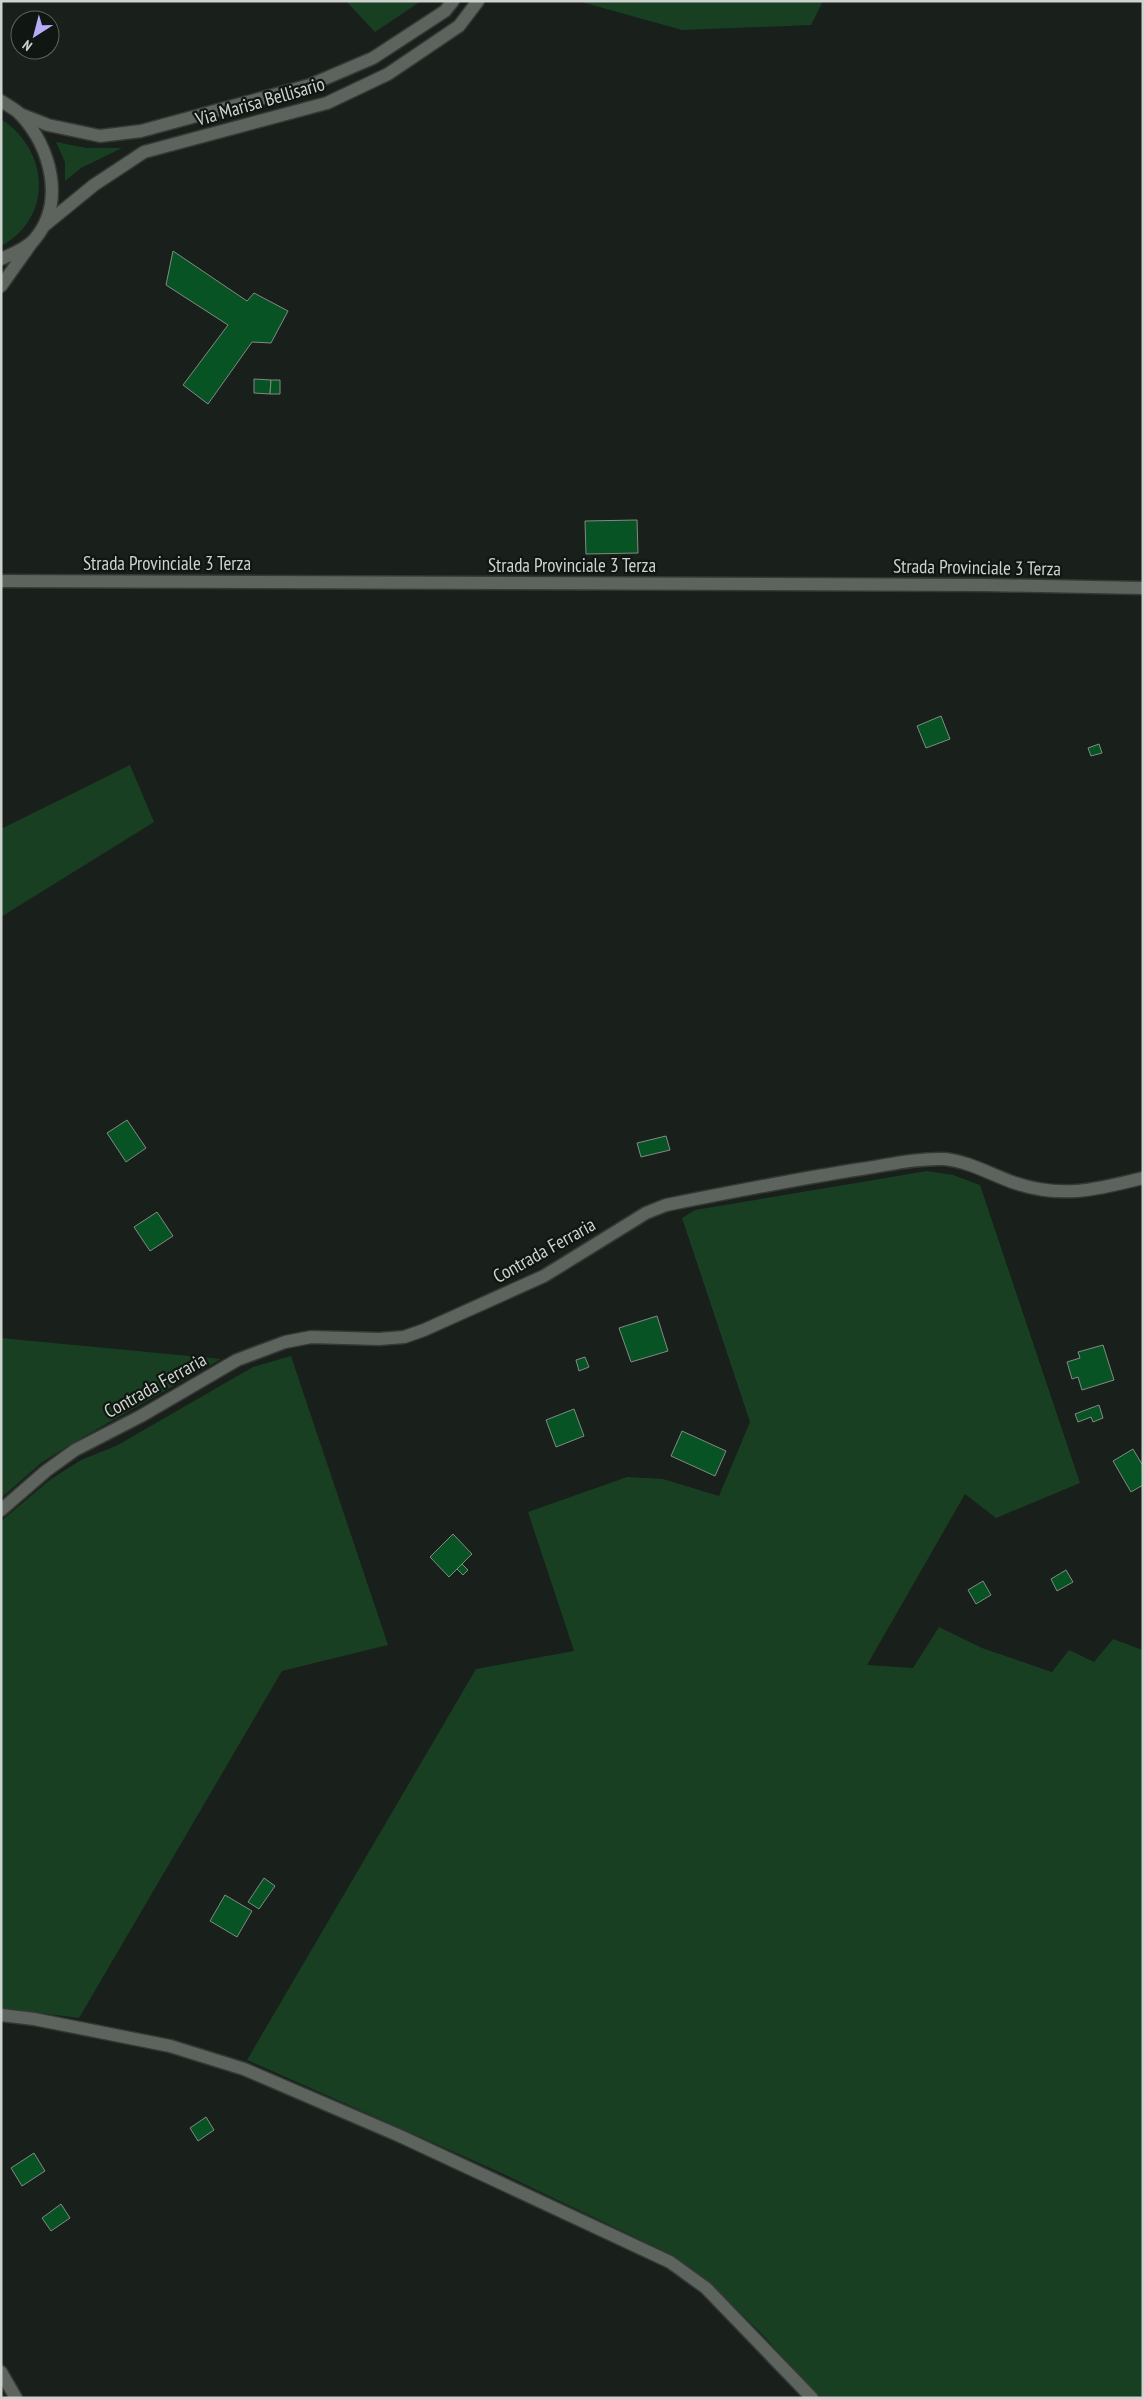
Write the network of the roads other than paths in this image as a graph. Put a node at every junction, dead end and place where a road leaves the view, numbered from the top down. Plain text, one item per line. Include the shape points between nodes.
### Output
1 (452, 1) edge
2 (478, 1) edge
3 (1, 101) edge
4 (20, 114) junction
5 (45, 225) junction
6 (33, 241) junction
7 (1, 259) edge
8 (1, 286) edge
9 (1, 582) edge
10 (1143, 588) edge
11 (1143, 1178) edge
12 (1, 1510) edge
13 (1, 2015) edge
14 (1, 2372) edge
15 (16, 2398) edge
16 (812, 2398) edge

1 - 4 street, Via Marisa Bellisario via 445,11 373,58 310,85 141,131 100,136 48,125
2 - 5 street, Via Marisa Bellisario via 459,26 388,74 326,103 144,152 94,185
3 - 4 street
4 - 5 street via 46,153 53,185
5 - 6 street
6 - 7 street
6 - 8 street
9 - 10 street, Strada Provinciale 3 Terza
11 - 12 street, Contrada Ferraria via 1064,1193 1014,1182 966,1163 921,1160 797,1178 666,1205 646,1213 544,1276 424,1330 404,1337 378,1339 311,1337 285,1342 237,1360 75,1450
13 - 16 street via 170,2046 244,2069 400,2136 670,2262 706,2288
14 - 15 street

